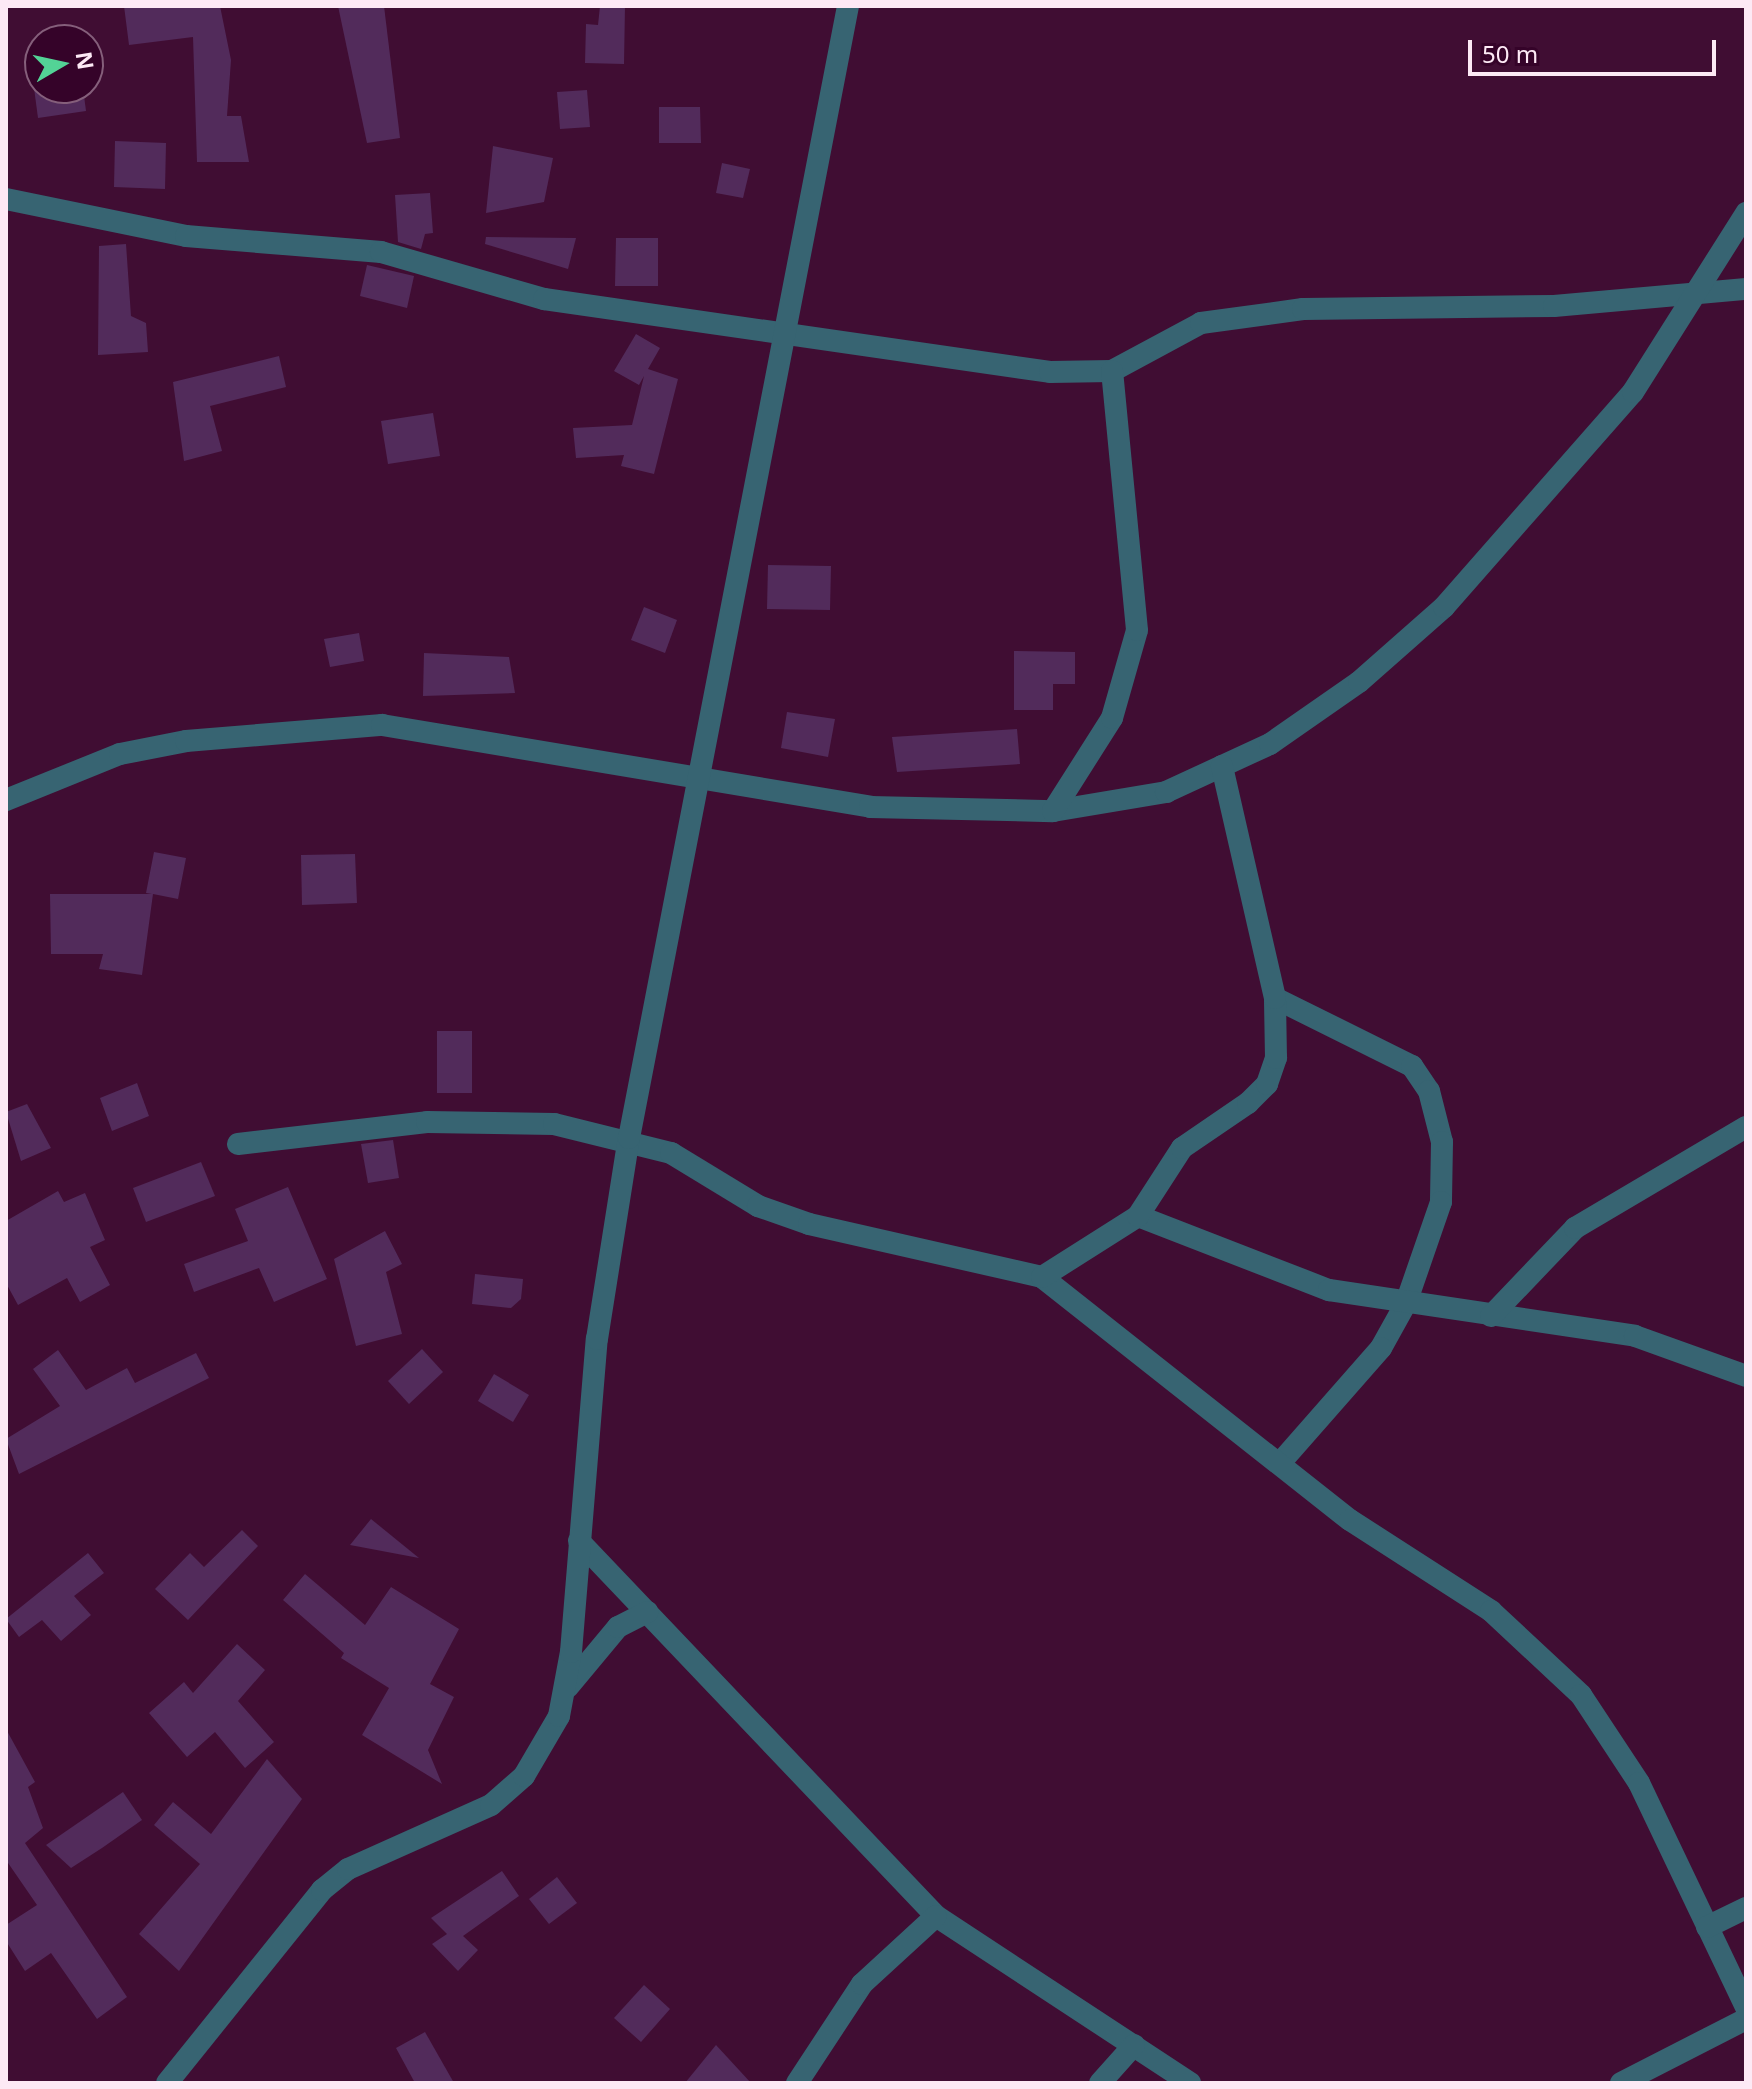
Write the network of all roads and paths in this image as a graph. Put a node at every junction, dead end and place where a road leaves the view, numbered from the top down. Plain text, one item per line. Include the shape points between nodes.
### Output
1 (848, 6) edge
2 (6, 199) edge
3 (1746, 213) edge
4 (1746, 289) edge
5 (1696, 294) junction
6 (785, 331) junction
7 (1112, 371) junction
8 (1222, 766) junction
9 (694, 778) junction
10 (6, 800) edge
11 (1053, 811) junction
12 (1275, 998) junction
13 (1746, 1127) edge
14 (629, 1138) junction
15 (238, 1144) dead end
16 (1138, 1216) junction
17 (1042, 1277) junction
18 (1406, 1303) junction
19 (1491, 1316) junction
20 (1746, 1376) edge
21 (1279, 1464) junction
22 (579, 1541) junction
23 (647, 1612) junction
24 (568, 1687) junction
25 (1746, 1908) edge
26 (936, 1916) junction
27 (1707, 1927) junction
28 (1746, 2007) edge
29 (1746, 2019) edge
30 (1134, 2045) junction
31 (167, 2083) edge
32 (797, 2083) edge
33 (1100, 2083) edge
34 (1190, 2083) edge
35 (1621, 2083) edge

1 - 6 street
2 - 6 street via 186,236 381,252 544,299
3 - 5 street
4 - 5 street
5 - 7 street via 1554,306 1303,309 1201,323
5 - 8 street via 1633,392 1444,607 1359,682 1270,744
6 - 7 street via 1050,372
6 - 9 street
7 - 11 street via 1137,630 1112,718
8 - 11 street via 1166,792
8 - 12 street
9 - 10 street via 382,725 325,726 120,754
9 - 11 street via 870,807
9 - 14 street
12 - 16 street via 1279,1032 1267,1084 1182,1148
12 - 18 street via 1397,1056 1429,1091 1442,1142 1441,1202
13 - 19 street via 1575,1228
14 - 15 street via 495,1120
14 - 17 street via 758,1206 809,1224
14 - 22 street via 597,1339
16 - 17 street
16 - 18 street via 1329,1290
17 - 21 street via 1174,1374
18 - 19 street
18 - 21 street via 1381,1348
19 - 20 street via 1635,1336
21 - 27 street via 1491,1611 1581,1695 1639,1783
22 - 23 street
22 - 24 street
23 - 24 street via 618,1627
23 - 26 street
24 - 31 street via 551,1736 524,1776 491,1805 348,1869 322,1890
25 - 27 street
26 - 30 street
26 - 32 street via 862,1984
27 - 28 street
29 - 35 street
30 - 33 street
30 - 34 street

